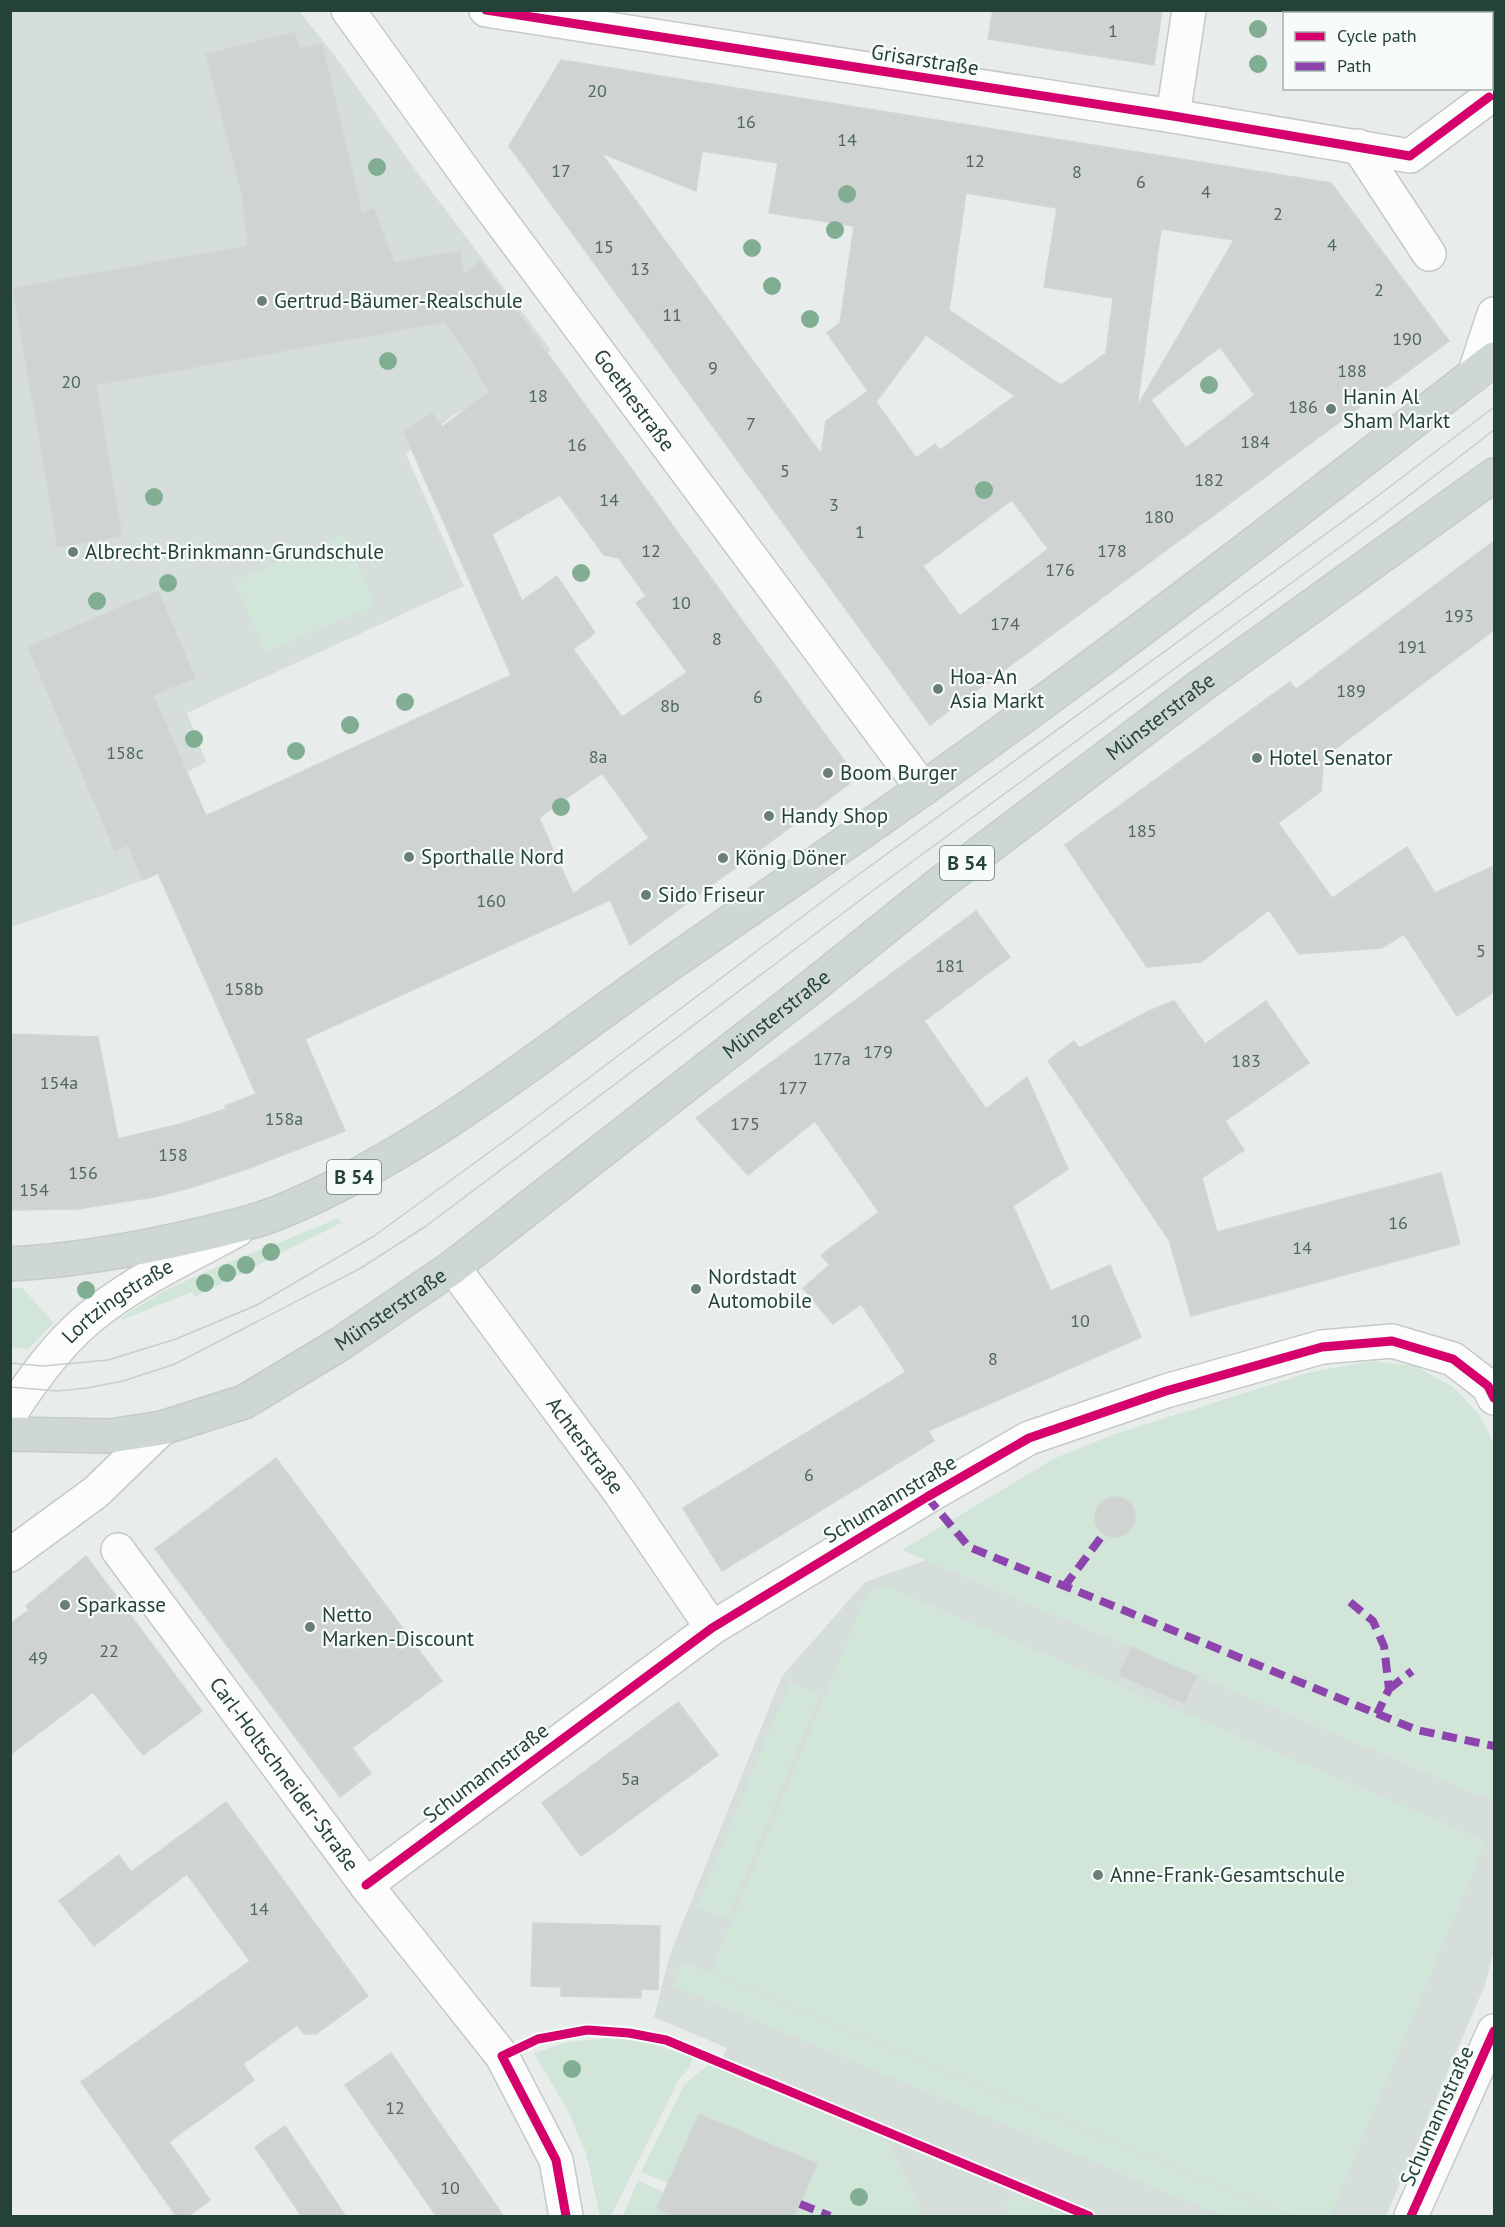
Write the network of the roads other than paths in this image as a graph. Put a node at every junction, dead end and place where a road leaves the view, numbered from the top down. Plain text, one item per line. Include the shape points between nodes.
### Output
1 (348, 10) edge
2 (486, 10) edge
3 (1189, 10) edge
4 (1489, 97) dead end
5 (1173, 116) junction
6 (1358, 146) junction
7 (1429, 254) dead end
8 (1494, 314) edge
9 (1484, 367) edge
10 (1494, 475) edge
11 (1494, 494) edge
12 (1451, 507) junction
13 (923, 789) junction
14 (252, 1222) junction
15 (10, 1264) edge
16 (453, 1267) junction
17 (1494, 1398) edge
18 (10, 1414) edge
19 (162, 1428) junction
20 (10, 1434) edge
21 (118, 1550) dead end
22 (10, 1555) edge
23 (711, 1628) junction
24 (366, 1885) junction
25 (1494, 2031) edge
26 (566, 2217) edge
27 (1411, 2217) edge

1 - 13 street, Goethestraße
2 - 5 street, Grisarstraße
3 - 5 street
4 - 6 street, Grisarstraße via 1410,156
5 - 6 street, Grisarstraße
6 - 7 street
8 - 9 street
9 - 13 main road, B 54
10 - 12 main road, Münsterstraße / B 54
11 - 12 street
12 - 16 main road, Münsterstraße / B 54 via 1203,685 942,882
13 - 14 main road, B 54 via 454,1117 377,1166 290,1209
14 - 15 main road, B 54 via 154,1246
14 - 18 street, Lortzingstraße via 127,1292 86,1321 43,1366
16 - 19 main road, Münsterstraße / B 54 via 340,1344 244,1402
16 - 23 street, Achterstraße via 618,1489
17 - 23 street, Schumannstraße via 1488,1386 1453,1359 1392,1341 1322,1347 1166,1391 1029,1438
19 - 20 main road, Münsterstraße / B 54 via 110,1436
19 - 22 street via 96,1492
21 - 24 street, Carl-Holtschneider-Straße
23 - 24 street, Schumannstraße
24 - 26 street, Carl-Holtschneider-Straße via 502,2056 556,2160
25 - 27 street, Schumannstraße

